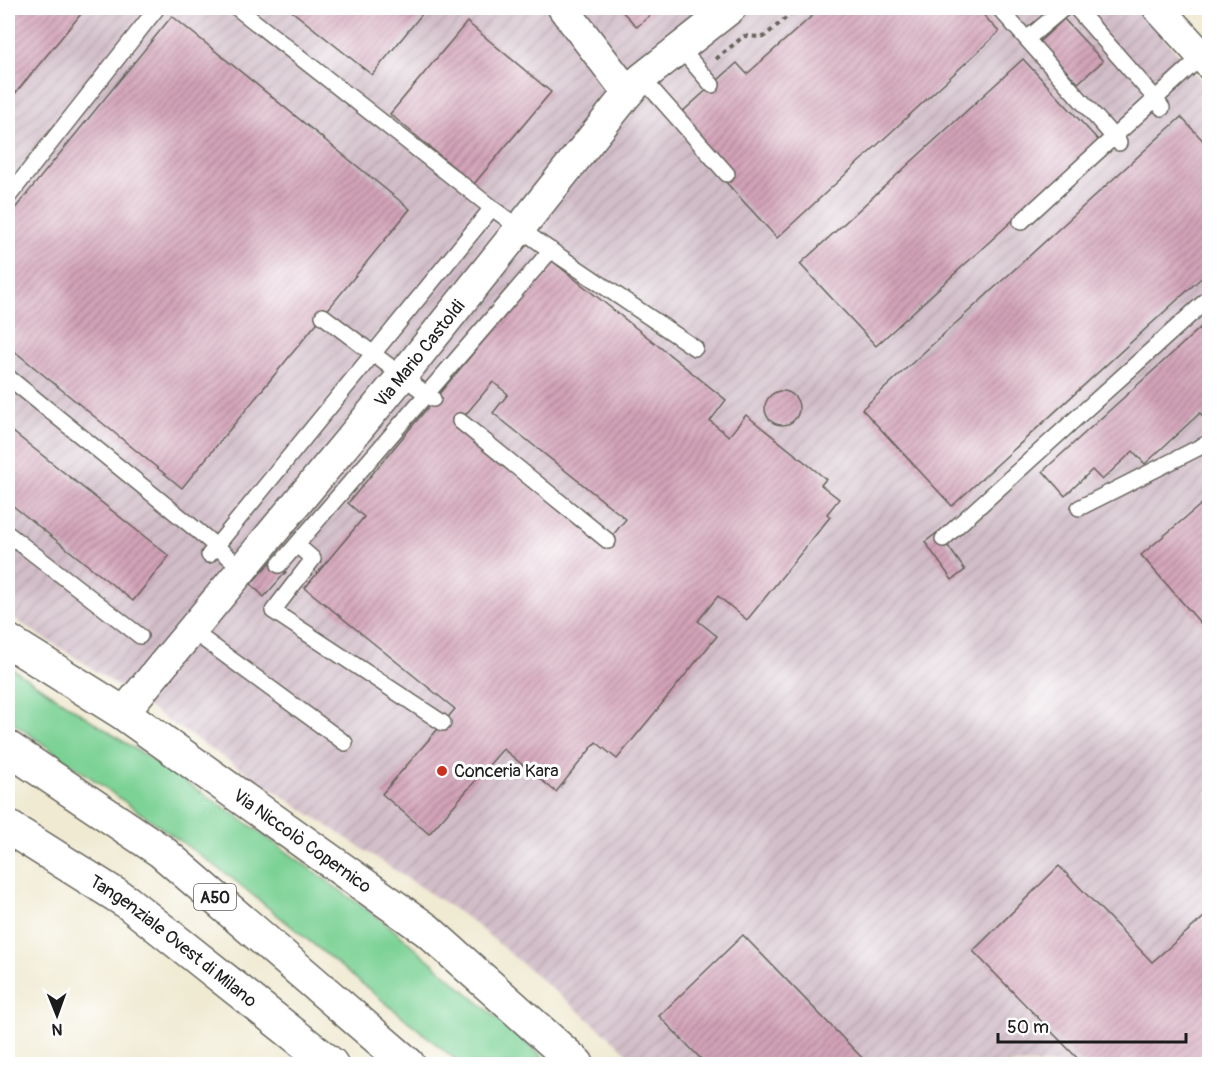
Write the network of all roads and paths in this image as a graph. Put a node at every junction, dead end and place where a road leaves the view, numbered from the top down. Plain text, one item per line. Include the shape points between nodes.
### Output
1 (157, 8) edge
2 (237, 8) edge
3 (563, 8) edge
4 (731, 8) edge
5 (999, 8) edge
6 (1064, 8) edge
7 (1076, 8) edge
8 (1158, 8) edge
9 (1027, 39) junction
10 (680, 48) junction
11 (1206, 60) edge
12 (712, 85) dead end
13 (635, 86) junction
14 (1159, 104) junction
15 (1116, 140) junction
16 (727, 174) dead end
17 (8, 197) edge
18 (492, 208) junction
19 (1021, 222) dead end
20 (520, 228) junction
21 (551, 250) junction
22 (1209, 297) edge
23 (323, 316) dead end
24 (695, 348) dead end
25 (373, 354) junction
26 (402, 376) junction
27 (8, 377) edge
28 (430, 397) junction
29 (460, 421) dead end
30 (1209, 442) edge
31 (1079, 508) dead end
32 (8, 534) edge
33 (942, 538) dead end
34 (608, 541) dead end
35 (297, 545) junction
36 (212, 550) junction
37 (279, 565) dead end
38 (243, 569) junction
39 (191, 630) junction
40 (140, 636) dead end
41 (8, 641) edge
42 (123, 713) junction
43 (443, 723) dead end
44 (345, 742) dead end
45 (8, 748) edge
46 (8, 827) edge
47 (331, 1065) edge
48 (408, 1065) edge
49 (577, 1065) edge

1 - 17 lane via 72,127
2 - 18 lane
3 - 13 street
4 - 10 street, Via Mario Castoldi
5 - 9 lane
6 - 9 lane
7 - 14 lane
8 - 11 street
9 - 15 lane
10 - 12 lane
10 - 13 street, Via Mario Castoldi
11 - 14 lane
13 - 16 lane
13 - 20 street, Via Mario Castoldi
14 - 15 lane
15 - 19 lane
18 - 20 lane
18 - 25 lane
20 - 21 lane
20 - 26 street, Via Mario Castoldi
21 - 24 lane
21 - 28 lane
22 - 33 lane
23 - 25 lane
25 - 26 lane
25 - 36 lane
26 - 28 lane
26 - 38 street, Via Mario Castoldi
27 - 36 lane
28 - 35 lane
29 - 34 lane
30 - 31 lane
32 - 40 lane
35 - 37 lane
35 - 43 lane via 313,559 273,611
36 - 38 lane
38 - 39 street, Via Mario Castoldi
39 - 42 street, Via Mario Castoldi
39 - 44 lane
41 - 42 main road, Via Niccolò Copernico
42 - 49 main road, Via Niccolò Copernico via 427,930
45 - 48 main road, A50 via 162,851
46 - 47 main road, Tangenziale Ovest di Milano via 127,902

